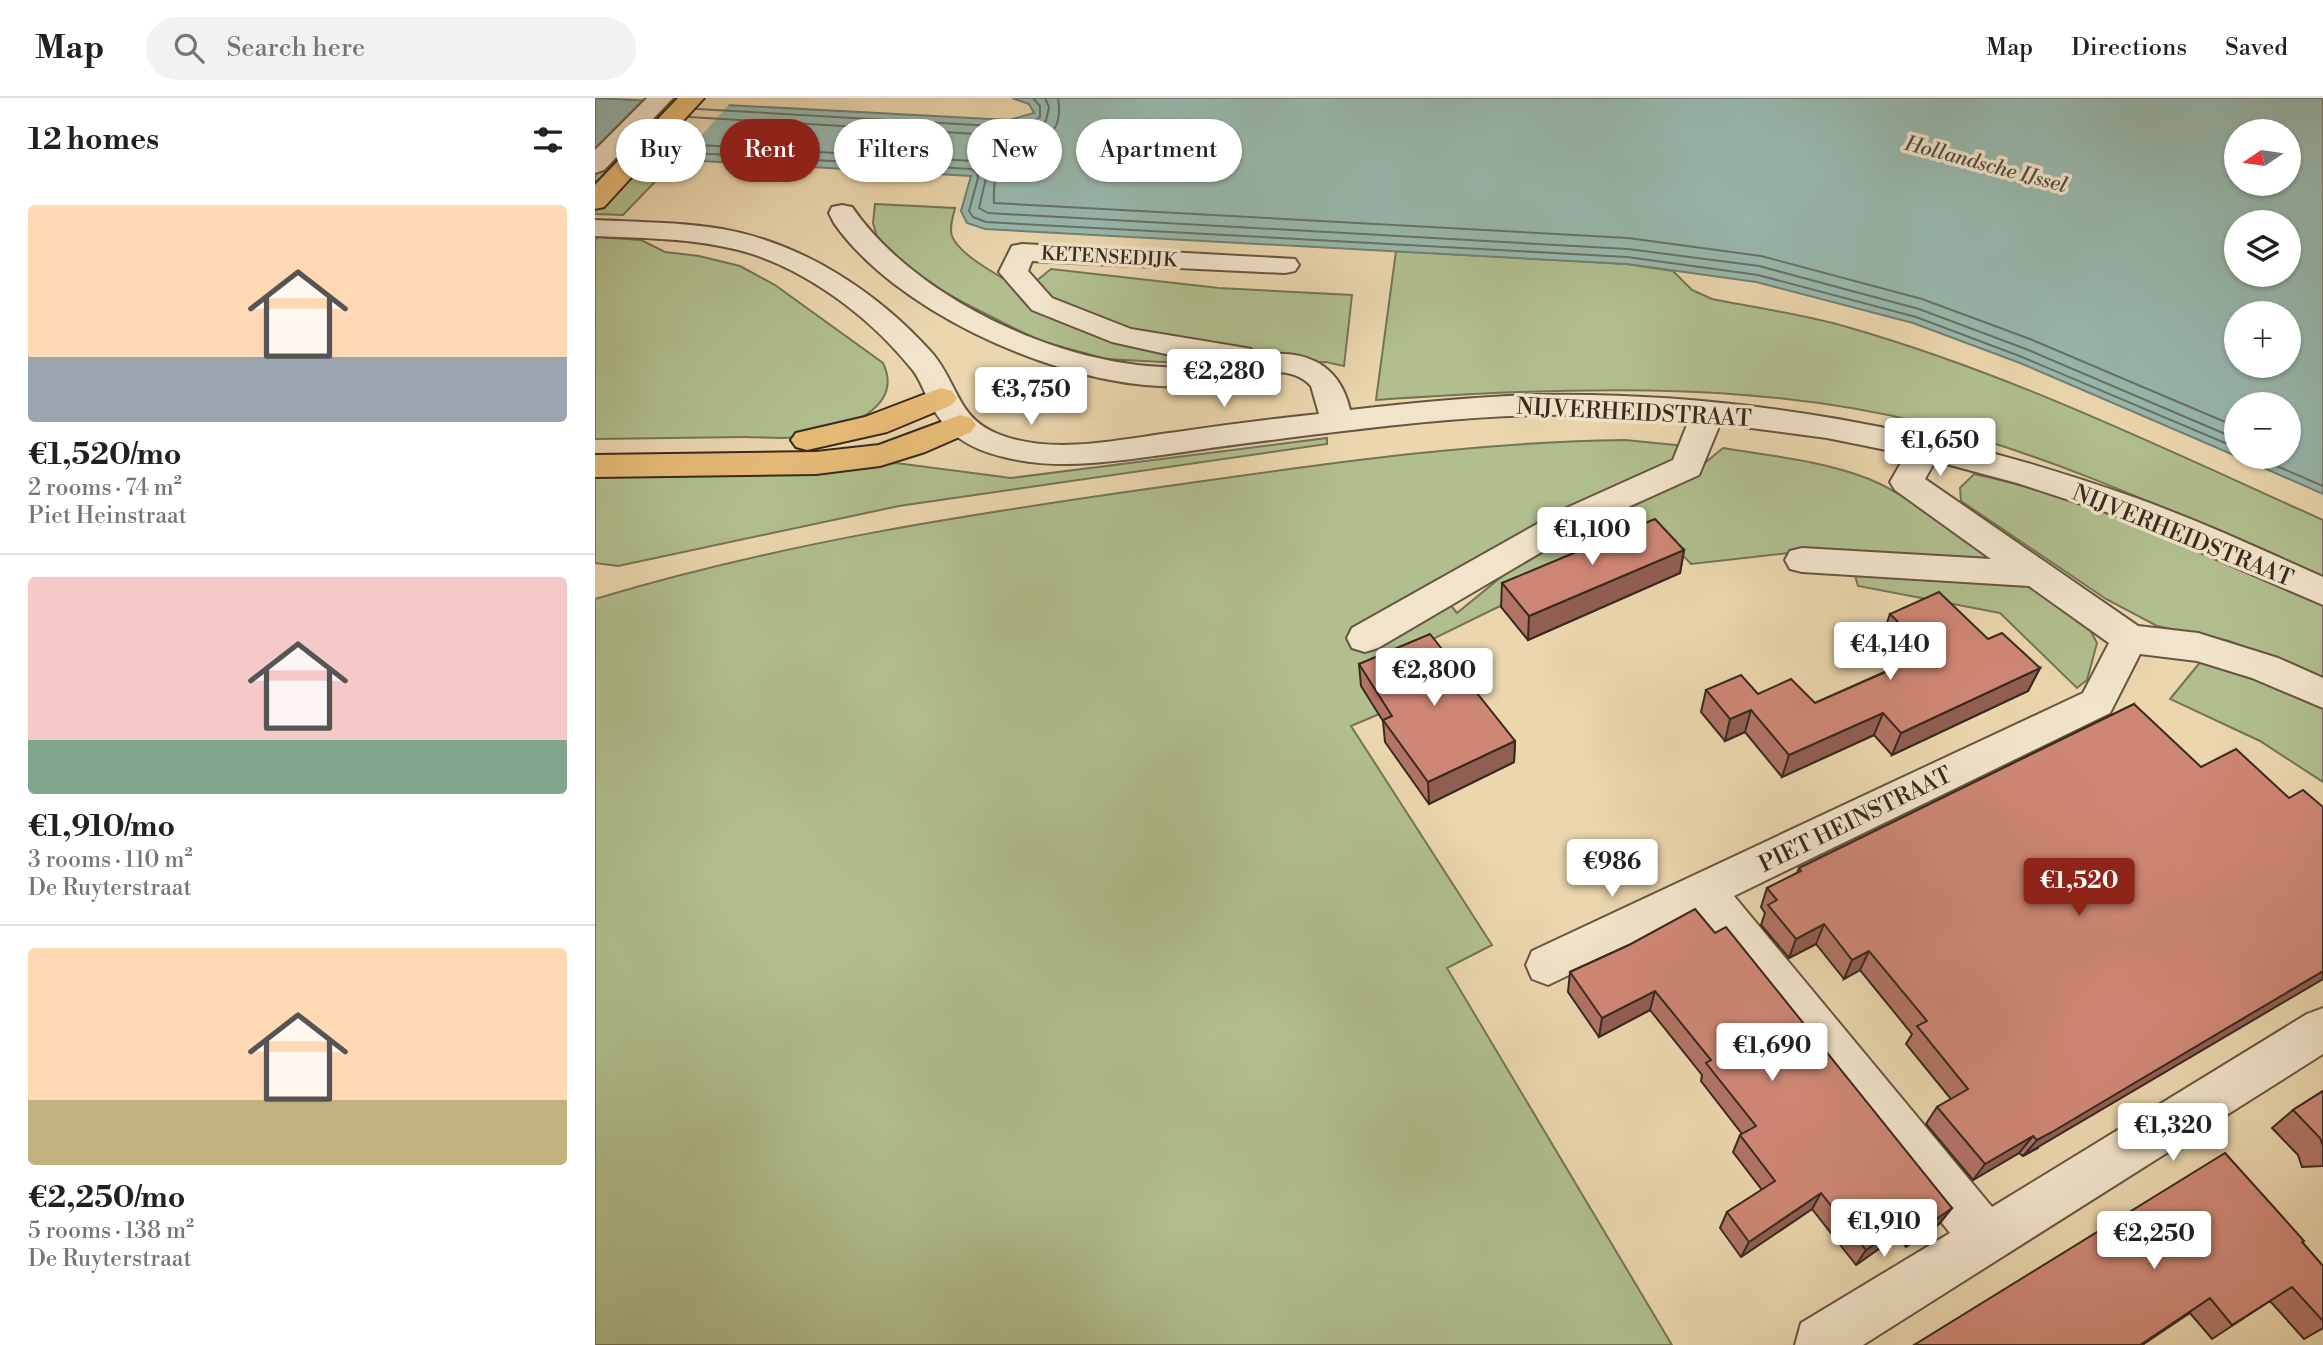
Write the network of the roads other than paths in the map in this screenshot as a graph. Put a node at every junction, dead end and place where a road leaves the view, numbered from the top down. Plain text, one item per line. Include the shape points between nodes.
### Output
1 (661, 98) edge
2 (692, 98) edge
3 (595, 165) edge
4 (595, 201) edge
5 (842, 213) dead end
6 (595, 228) edge
7 (1285, 265) dead end
8 (1267, 364) junction
9 (941, 398) junction
10 (1709, 411) junction
11 (1336, 421) junction
12 (960, 425) junction
13 (595, 446) edge
14 (1926, 447) junction
15 (595, 466) edge
16 (1802, 560) dead end
17 (2035, 574) junction
18 (2323, 592) edge
19 (1366, 638) dead end
20 (2129, 639) junction
21 (2323, 694) edge
22 (1704, 891) junction
23 (1548, 965) dead end
24 (2323, 1029) edge
25 (1986, 1238) junction
26 (1820, 1342) dead end

1 - 3 street
2 - 4 main road
5 - 8 street, KETENSEDIJK via 901,275 976,323 1041,351 1135,374 1197,376
6 - 9 street via 720,237 750,243 796,262 881,319 924,363
7 - 8 street, KETENSEDIJK via 1022,252 1013,272 1042,304 1123,336 1248,356
8 - 11 street, KETENSEDIJK via 1300,365 1317,373 1330,388
9 - 12 street
9 - 13 main road via 841,436 751,445
10 - 11 street, NIJVERHEIDSTRAAT via 1489,406
10 - 14 street, NIJVERHEIDSTRAAT
10 - 19 street via 1687,467 1574,518
11 - 12 street via 1059,456 990,442
12 - 15 main road via 880,455 816,463
14 - 17 street via 1907,482
14 - 18 street, NIJVERHEIDSTRAAT via 2096,496
16 - 17 street
17 - 20 street
20 - 21 street via 2198,647 2265,668
20 - 22 street, PIET HEINSTRAAT via 2097,703
22 - 23 street, PIET HEINSTRAAT
22 - 25 street
24 - 25 street
25 - 26 street

